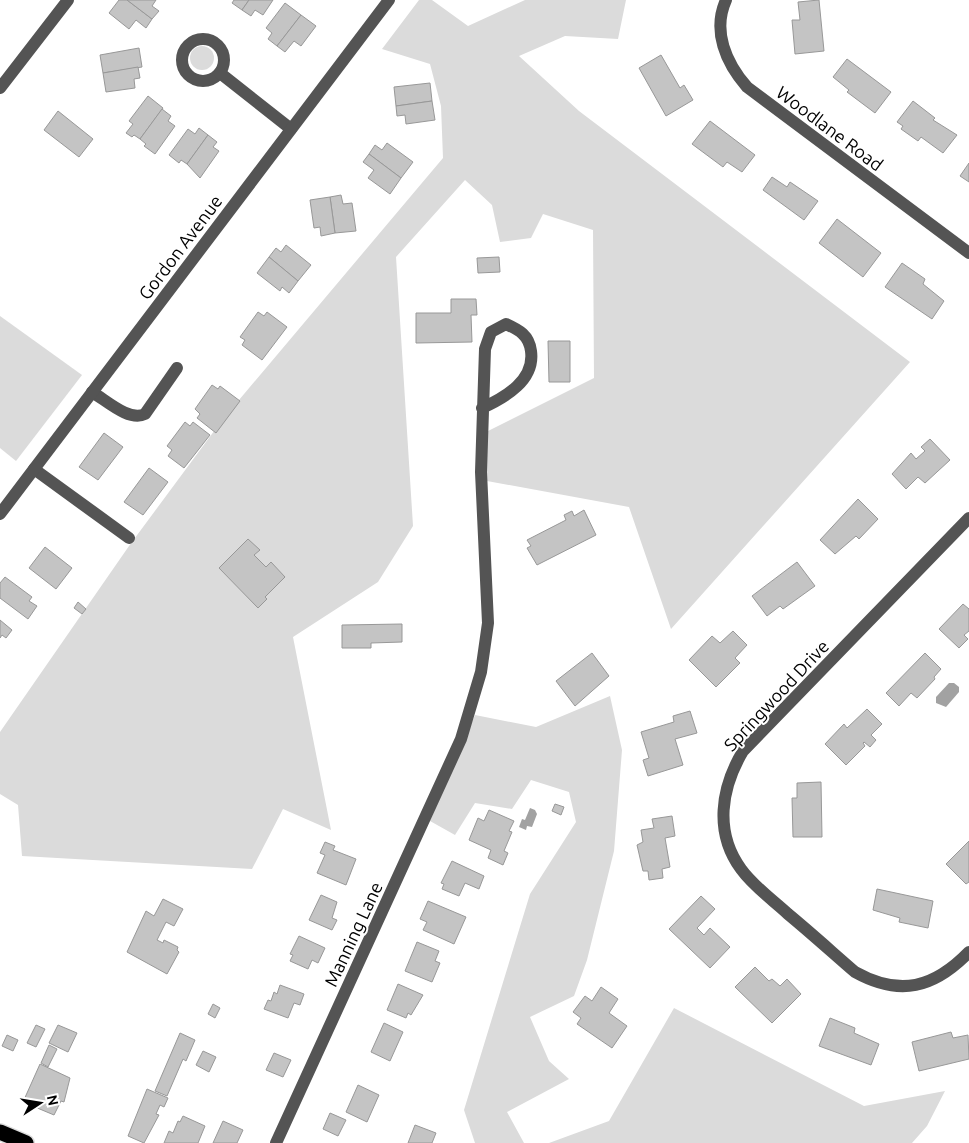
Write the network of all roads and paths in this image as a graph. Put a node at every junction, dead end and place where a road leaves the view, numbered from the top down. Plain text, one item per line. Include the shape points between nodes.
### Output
1 (68, 0) edge
2 (389, 0) edge
3 (726, 0) edge
4 (220, 73) dead end
5 (0, 88) edge
6 (291, 130) junction
7 (969, 253) edge
8 (177, 368) dead end
9 (92, 392) junction
10 (482, 408) junction
11 (34, 469) junction
12 (0, 514) edge
13 (969, 518) edge
14 (129, 538) dead end
15 (969, 952) edge
16 (0, 1132) edge
17 (26, 1143) edge
18 (276, 1143) edge

1 - 5 street
2 - 6 street, Gordon Avenue
3 - 7 street, Woodlane Road via 721,39 734,72 747,87
4 - 6 street
6 - 9 street, Gordon Avenue
8 - 9 street via 145,414 140,416 131,416
9 - 11 street, Gordon Avenue
10 - 10 street, Manning Lane via 485,349 492,332 506,324 521,330 530,344 532,362 524,379 505,397
10 - 18 street, Manning Lane via 481,472 488,624 481,672 461,739
11 - 12 street, Gordon Avenue
11 - 14 street
13 - 15 street, Springwood Drive via 743,751 732,769 723,811 730,850 741,869 756,886 855,972 872,982 892,987 929,982 945,974
16 - 17 highway

